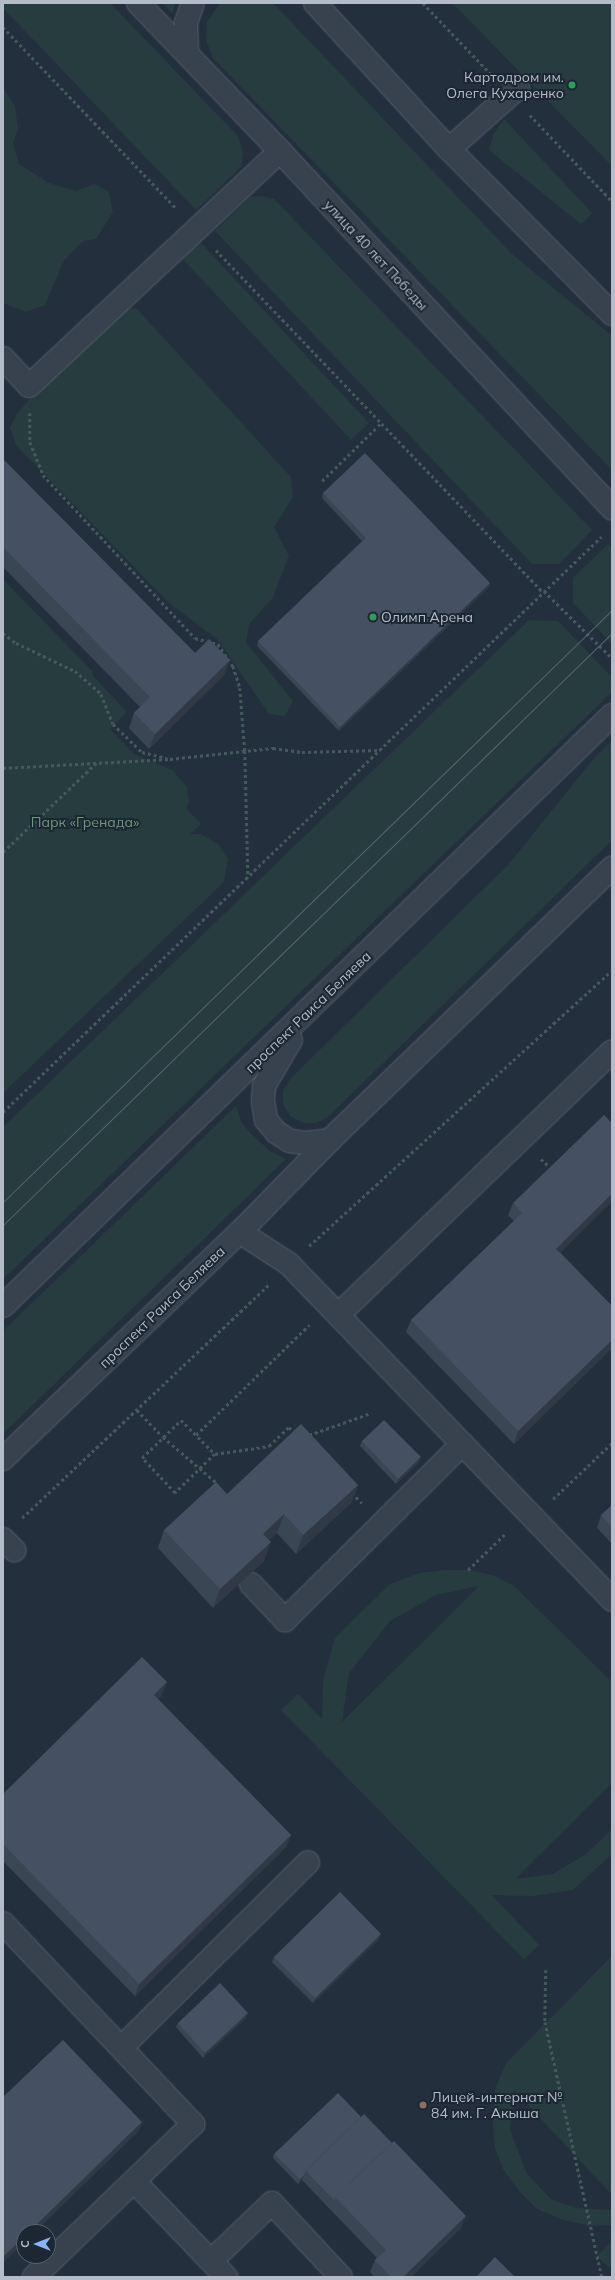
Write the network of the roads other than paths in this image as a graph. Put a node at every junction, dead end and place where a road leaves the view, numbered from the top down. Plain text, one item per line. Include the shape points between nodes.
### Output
1 (138, 3) edge
2 (193, 3) edge
3 (315, 3) edge
4 (187, 54) junction
5 (518, 88) dead end
6 (449, 149) junction
7 (280, 151) junction
8 (612, 314) edge
9 (3, 358) edge
10 (612, 508) edge
11 (612, 715) edge
12 (612, 868) edge
13 (307, 1013) junction
14 (612, 1051) edge
15 (330, 1140) junction
16 (240, 1232) junction
17 (3, 1306) edge
18 (334, 1311) junction
19 (462, 1444) junction
20 (3, 1459) edge
21 (251, 1584) edge
22 (612, 1600) edge
23 (308, 1862) dead end
24 (3, 1923) edge
25 (122, 2047) junction
26 (134, 2181) junction
27 (210, 2261) junction
28 (34, 2277) edge
29 (226, 2277) edge
30 (341, 2277) edge

1 - 4 street, улица 40 лет Победы
2 - 4 street via 186,23
3 - 6 street
4 - 7 street, улица 40 лет Победы
5 - 6 street
6 - 8 street
7 - 9 street via 196,229 156,274 29,386
7 - 10 street, улица 40 лет Победы
11 - 13 street, проспект Раиса Беляева
12 - 15 street, проспект Раиса Беляева
13 - 15 street via 264,1086 266,1120 276,1132 290,1140 307,1143
13 - 17 street, проспект Раиса Беляева
14 - 18 street
15 - 16 street, проспект Раиса Беляева
16 - 18 street via 289,1264
16 - 20 street, проспект Раиса Беляева
18 - 19 street
19 - 21 street via 285,1620
19 - 22 street
23 - 25 street
24 - 25 street
25 - 26 street via 194,2124
26 - 27 street
26 - 28 street
27 - 29 street
27 - 30 street via 272,2203

